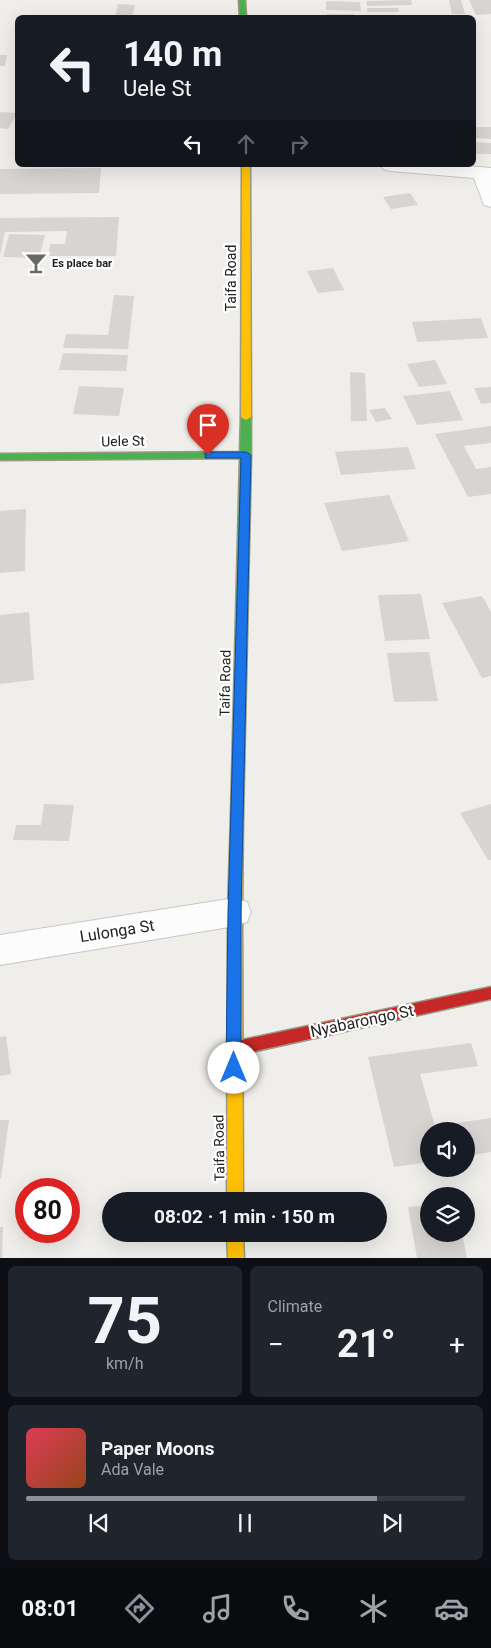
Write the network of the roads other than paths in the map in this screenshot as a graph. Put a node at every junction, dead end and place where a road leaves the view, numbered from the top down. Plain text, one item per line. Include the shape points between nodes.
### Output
1 (242, 0) edge
2 (243, 15) edge
3 (246, 167) edge
4 (412, 167) edge
5 (487, 174) edge
6 (491, 201) edge
7 (246, 455) junction
8 (0, 458) edge
9 (234, 912) junction
10 (0, 950) edge
11 (491, 993) edge
12 (233, 1049) junction
13 (235, 1192) edge
14 (235, 1242) edge
15 (236, 1258) edge

1 - 2 main road
3 - 7 main road, Taifa Road
4 - 5 street
5 - 6 street
7 - 8 main road, Uele St
7 - 9 main road, Taifa Road
9 - 10 street, Lulonga St
9 - 12 main road, Taifa Road
11 - 12 main road, Nyabarongo St
12 - 13 main road, Taifa Road
14 - 15 main road

